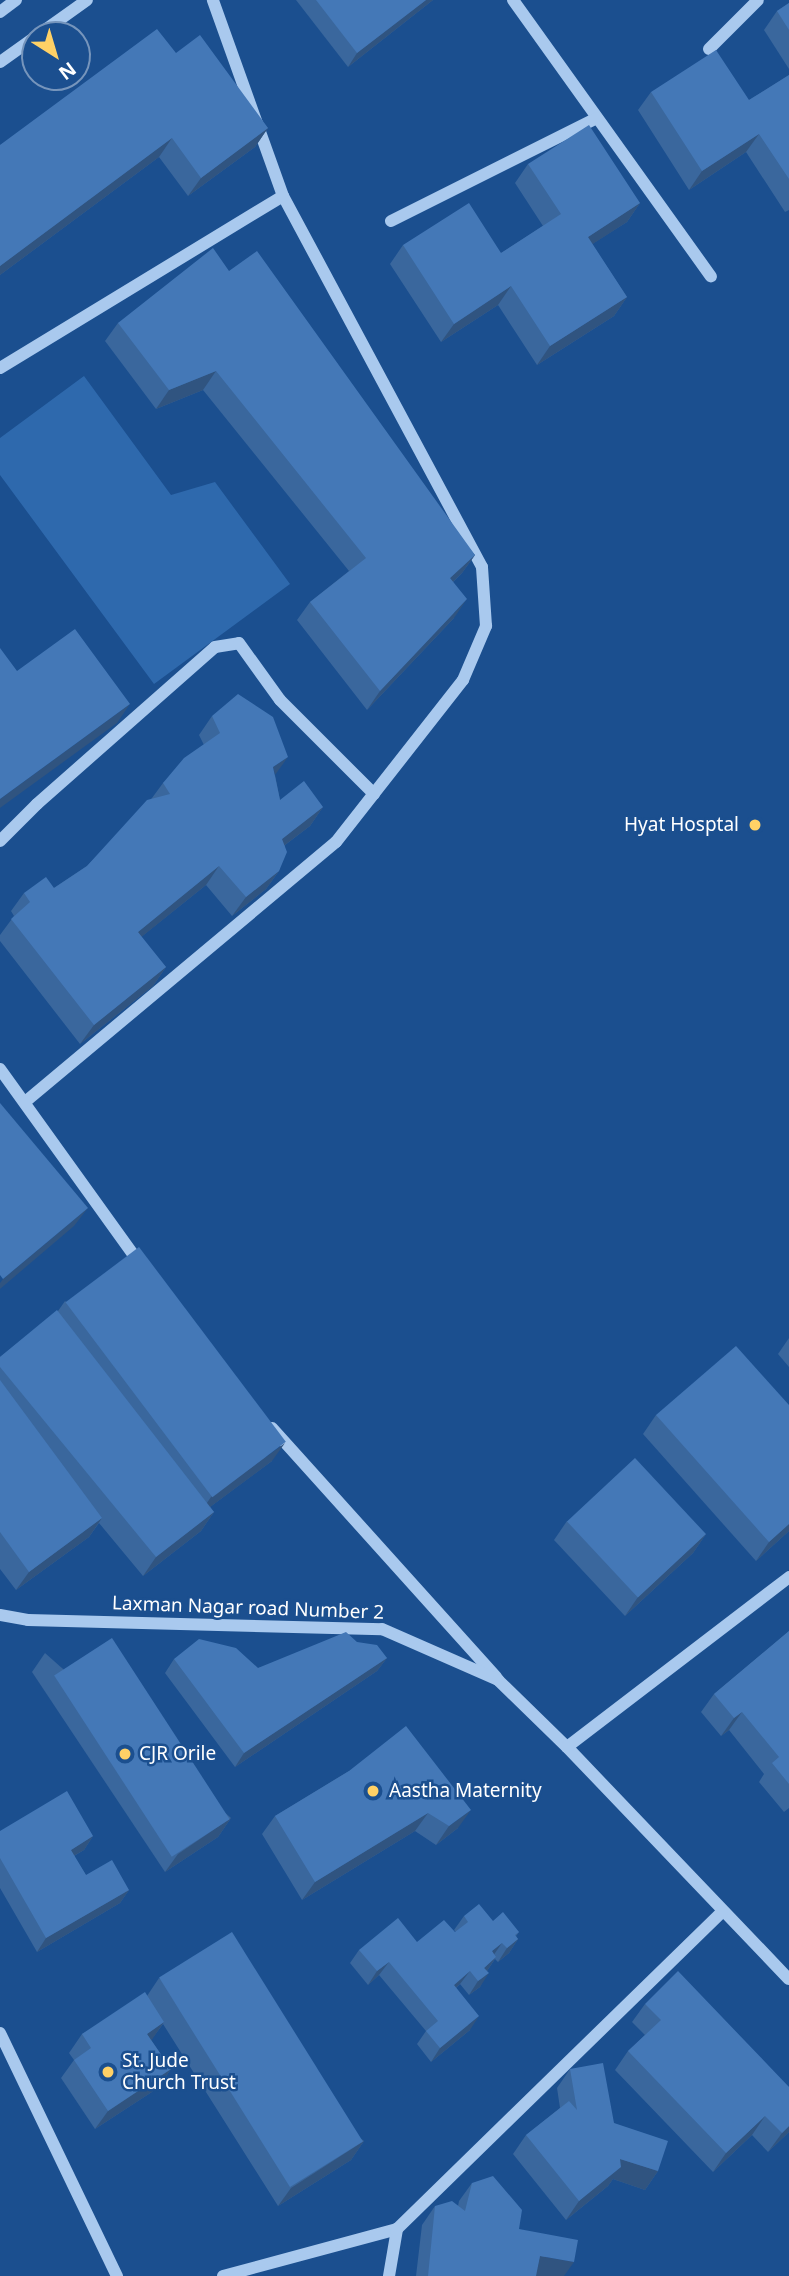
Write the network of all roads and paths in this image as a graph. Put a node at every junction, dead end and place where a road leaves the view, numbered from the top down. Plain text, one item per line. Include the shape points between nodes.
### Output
1 (16, 0) edge
2 (87, 0) edge
3 (214, 0) edge
4 (513, 0) edge
5 (758, 0) edge
6 (0, 12) edge
7 (57, 21) edge
8 (21, 47) edge
9 (709, 49) dead end
10 (0, 62) edge
11 (597, 118) junction
12 (283, 196) junction
13 (391, 221) dead end
14 (711, 277) dead end
15 (0, 369) edge
16 (374, 794) junction
17 (0, 841) edge
18 (0, 1069) edge
19 (25, 1102) junction
20 (145, 1270) edge
21 (266, 1422) edge
22 (789, 1577) edge
23 (0, 1615) edge
24 (498, 1680) junction
25 (567, 1747) junction
26 (722, 1912) junction
27 (789, 1979) edge
28 (0, 2033) edge
29 (397, 2229) junction
30 (117, 2276) edge
31 (223, 2276) edge
32 (389, 2276) edge

1 - 6 street
2 - 7 street
3 - 12 street
4 - 11 street
5 - 9 street
8 - 10 street
11 - 13 street
11 - 14 street
12 - 15 street
12 - 16 street via 482,567 486,626 463,680
16 - 17 street via 280,700 239,643 215,647
16 - 19 street via 336,842
18 - 19 street
19 - 20 street
21 - 24 street
22 - 25 street
23 - 24 street, Laxman Nagar road Number 2 via 28,1620 382,1629
24 - 25 street, Laxman Nagar road Number 2
25 - 26 street, Laxman Nagar road Number 2
26 - 27 street, Laxman Nagar road Number 2
26 - 29 street
28 - 30 street
29 - 31 street
29 - 32 street

